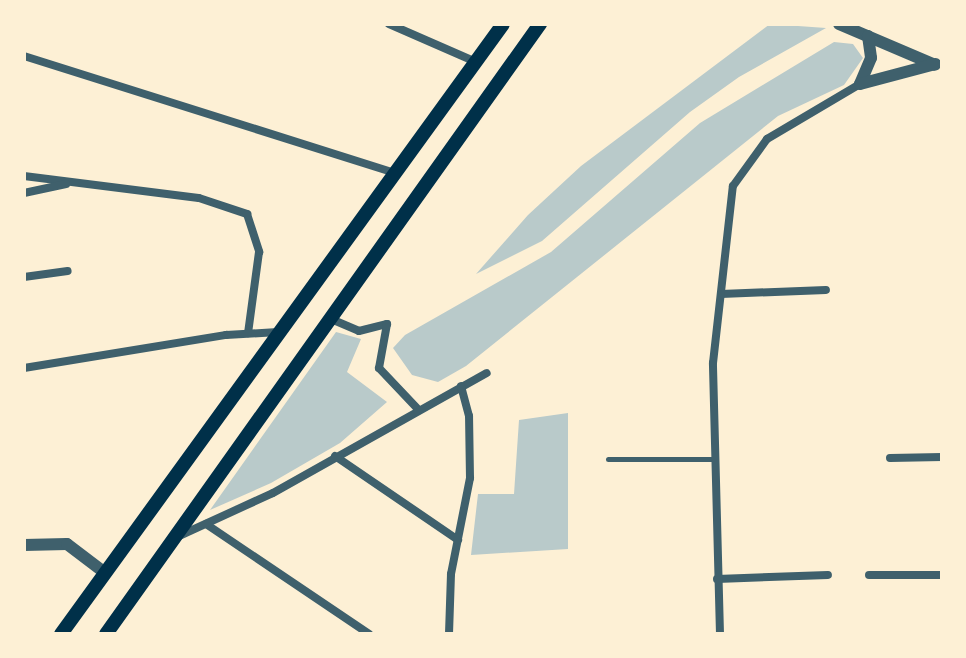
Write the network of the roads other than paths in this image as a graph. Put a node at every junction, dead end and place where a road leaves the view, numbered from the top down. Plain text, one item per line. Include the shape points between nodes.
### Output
1 (389, 24) edge
2 (503, 24) edge
3 (540, 24) edge
4 (839, 24) edge
5 (868, 36) junction
6 (24, 56) edge
7 (476, 62) junction
8 (938, 65) edge
9 (860, 84) junction
10 (395, 173) junction
11 (24, 176) edge
12 (72, 182) junction
13 (24, 193) edge
14 (68, 271) dead end
15 (24, 277) edge
16 (826, 290) dead end
17 (721, 294) junction
18 (331, 319) junction
19 (279, 332) junction
20 (248, 333) junction
21 (24, 368) edge
22 (487, 373) dead end
23 (461, 386) junction
24 (417, 408) junction
25 (335, 456) junction
26 (942, 457) edge
27 (890, 458) dead end
28 (608, 459) dead end
29 (715, 459) junction
30 (206, 524) junction
31 (175, 538) junction
32 (458, 540) junction
33 (24, 545) edge
34 (105, 573) junction
35 (828, 575) dead end
36 (869, 575) dead end
37 (942, 575) edge
38 (717, 579) junction
39 (61, 634) edge
40 (106, 634) edge
41 (369, 634) edge
42 (449, 634) edge
43 (720, 634) edge

1 - 7 street
2 - 7 main road
3 - 18 main road
4 - 5 street
5 - 8 street
5 - 9 street via 871,58
6 - 10 street
7 - 10 main road
8 - 9 street
9 - 17 street via 767,139 733,186
10 - 19 main road
11 - 12 street
12 - 13 street
12 - 20 street via 199,198 247,214 259,252
14 - 15 street
16 - 17 street
17 - 29 street via 713,363
18 - 24 street via 359,331 387,324 379,368
18 - 31 main road
19 - 20 street
19 - 34 main road
20 - 21 street
22 - 23 street
23 - 24 street
23 - 32 street via 469,416 470,478
24 - 25 street
25 - 30 street
25 - 32 street
26 - 27 street
28 - 29 lane
29 - 38 street
30 - 31 street
30 - 41 street
31 - 40 main road
32 - 42 street
33 - 34 street via 67,544
34 - 39 main road
35 - 38 street
36 - 37 street
38 - 43 street

